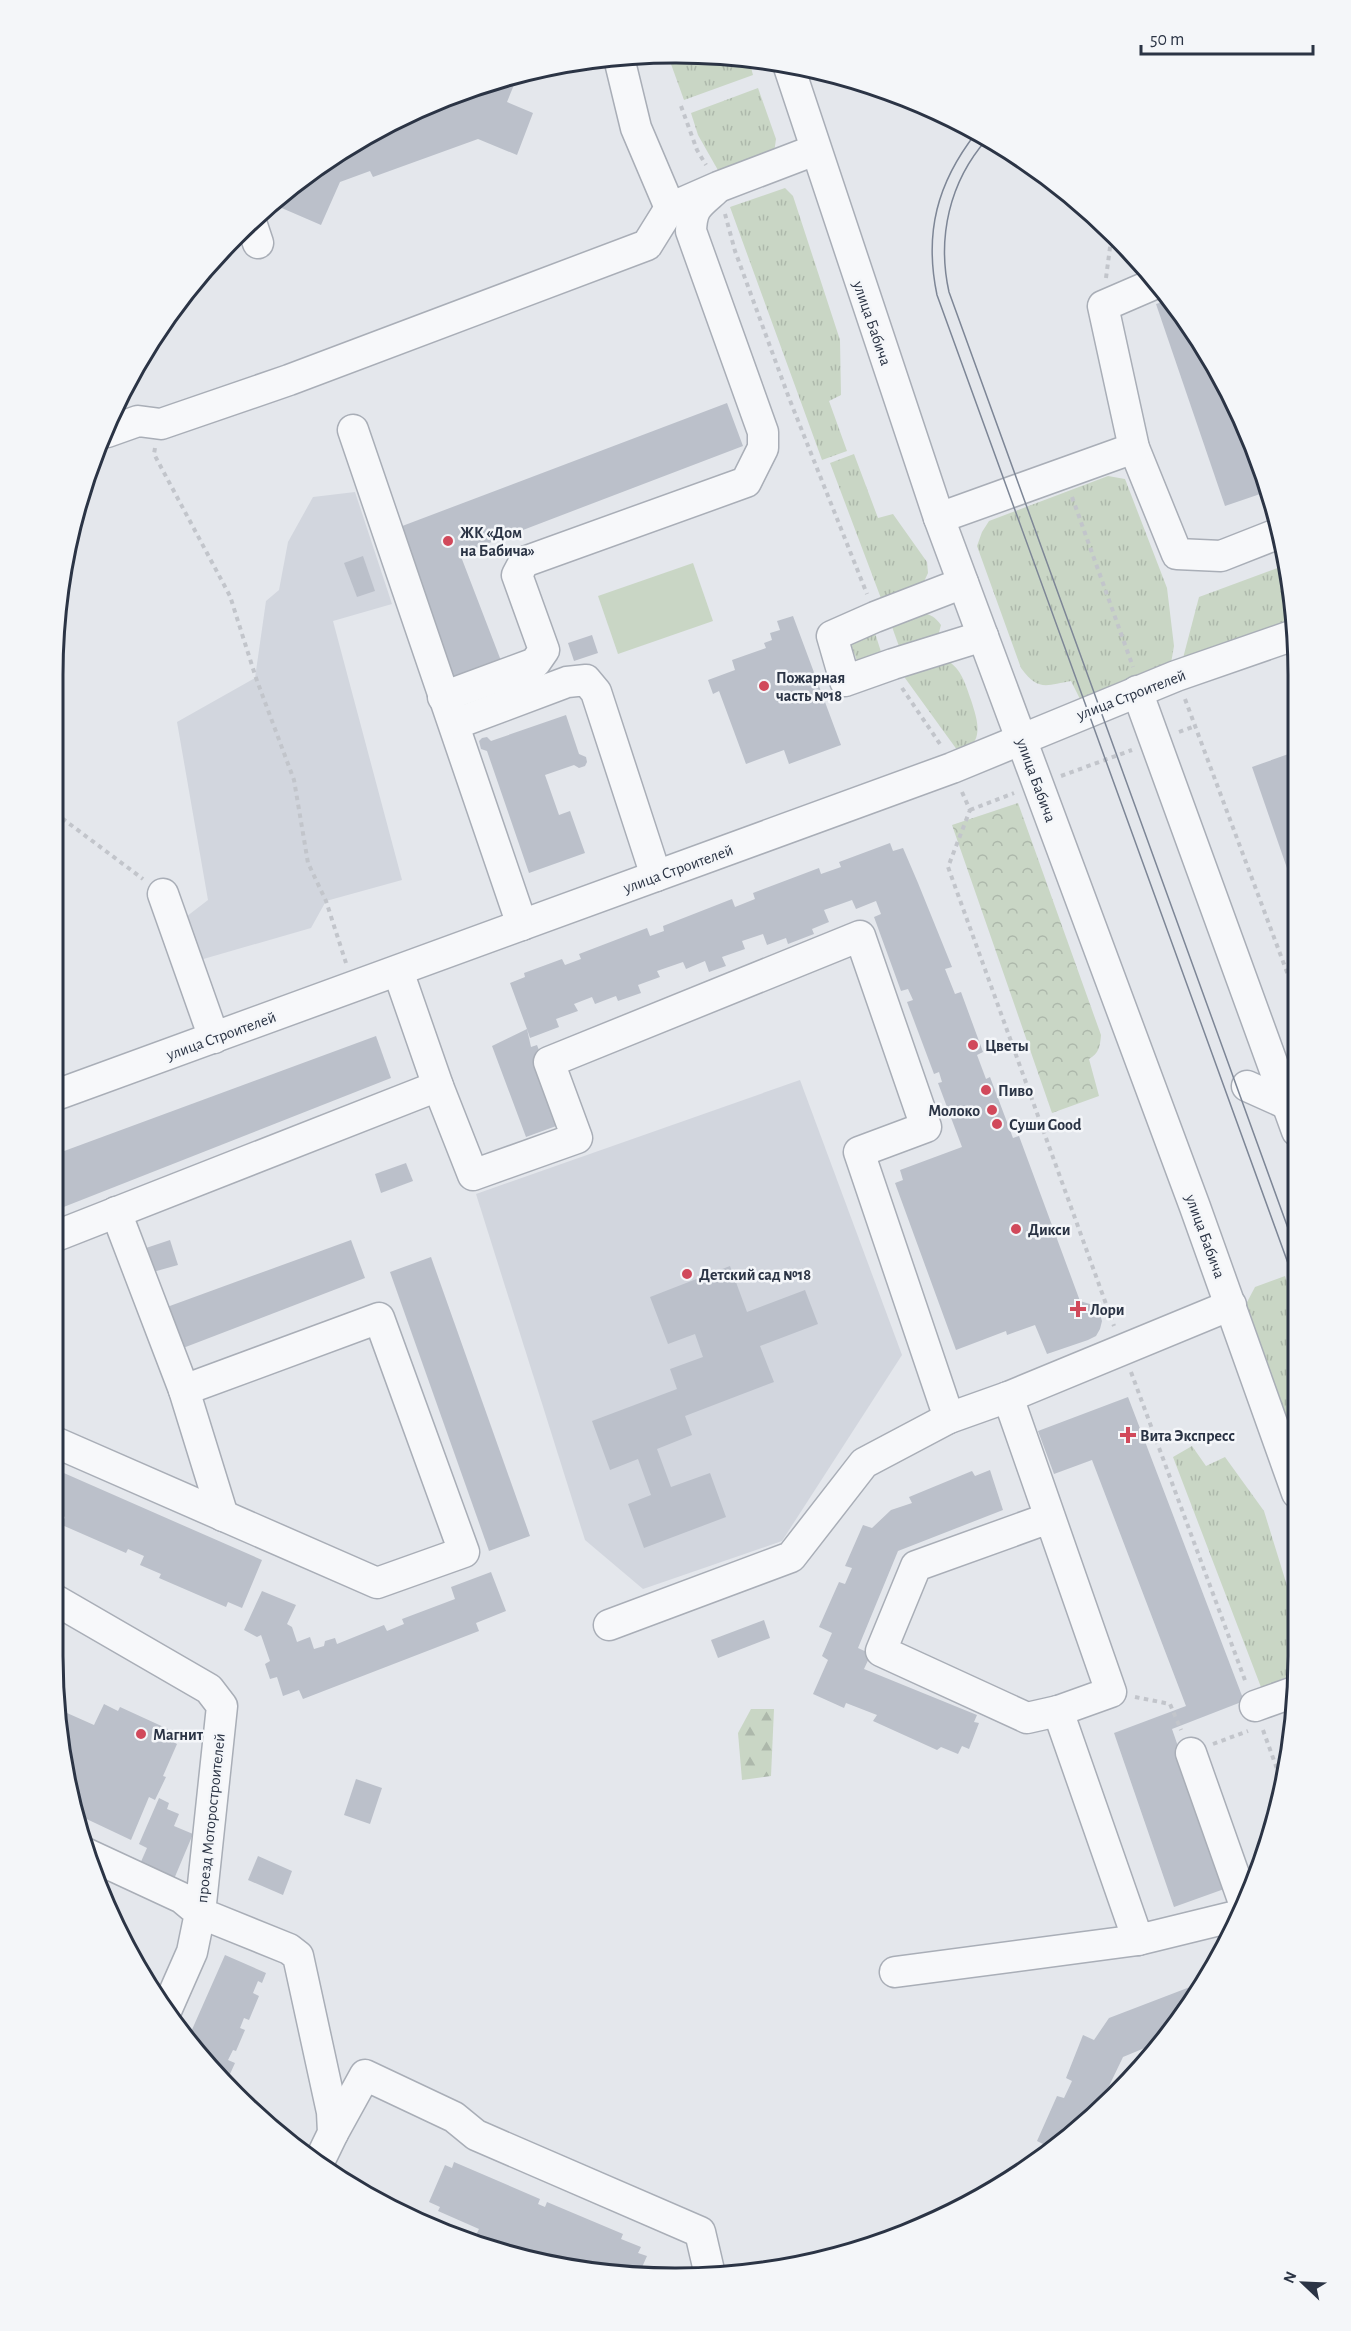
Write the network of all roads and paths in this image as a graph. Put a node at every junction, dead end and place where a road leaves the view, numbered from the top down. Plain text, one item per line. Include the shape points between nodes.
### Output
1 (621, 65) edge
2 (792, 74) edge
3 (681, 106) dead end
4 (815, 150) junction
5 (718, 187) junction
6 (670, 208) junction
7 (1111, 244) edge
8 (1148, 287) edge
9 (1103, 306) junction
10 (140, 417) edge
11 (116, 428) edge
12 (353, 430) dead end
13 (1134, 448) junction
14 (1064, 473) junction
15 (939, 518) junction
16 (1271, 536) edge
17 (963, 583) junction
18 (875, 617) junction
19 (983, 636) junction
20 (1287, 637) edge
21 (893, 663) junction
22 (1176, 676) junction
23 (1139, 690) junction
24 (443, 697) junction
25 (454, 724) junction
26 (1195, 726) junction
27 (1022, 739) junction
28 (1155, 741) junction
29 (952, 768) junction
30 (1039, 784) junction
31 (970, 810) junction
32 (63, 820) edge
33 (657, 876) junction
34 (163, 894) joint
35 (522, 925) junction
36 (398, 970) junction
37 (1288, 975) edge
38 (354, 987) junction
39 (214, 1038) junction
40 (438, 1086) junction
41 (1247, 1086) dead end
42 (63, 1092) edge
43 (1288, 1096) edge
44 (1288, 1109) edge
45 (116, 1212) junction
46 (63, 1233) edge
47 (1231, 1305) junction
48 (1123, 1350) junction
49 (184, 1390) junction
50 (1008, 1397) junction
51 (949, 1418) junction
52 (63, 1446) edge
53 (1288, 1467) edge
54 (223, 1516) junction
55 (1049, 1518) junction
56 (63, 1604) edge
57 (609, 1625) dead end
58 (1111, 1692) junction
59 (1287, 1698) edge
60 (1058, 1711) junction
61 (1258, 1716) junction
62 (1191, 1753) junction
63 (1277, 1769) edge
64 (100, 1862) edge
65 (1232, 1911) edge
66 (200, 1913) junction
67 (1229, 1918) edge
68 (1138, 1940) junction
69 (895, 1972) dead end
70 (170, 2002) edge
71 (333, 2133) junction
72 (322, 2155) edge
73 (708, 2267) edge

1 - 6 street via 636,128
2 - 4 street, улица Бабича
3 - 5 path via 697,150
4 - 5 street
4 - 15 street, улица Бабича
5 - 6 street
5 - 18 path via 735,251
5 - 24 street via 692,214 692,231 763,432 763,448 747,482 524,562 517,575 544,650 535,663
6 - 10 street via 647,245 289,380
7 - 9 path
8 - 9 street
9 - 13 street
10 - 11 street
10 - 38 path via 154,454 230,596 255,678 294,780 308,864 326,901
12 - 24 street
13 - 14 street
13 - 16 street via 1177,554 1221,556
14 - 15 street
14 - 23 path
15 - 17 street, улица Бабича
17 - 18 street
17 - 19 street, улица Бабича
18 - 21 street via 831,636 845,681
19 - 21 street
19 - 27 street, улица Бабича
20 - 22 street, улица Строителей
21 - 29 path via 901,686
22 - 23 street, улица Строителей
22 - 26 path
23 - 27 street, улица Строителей
23 - 28 street
24 - 25 street
25 - 33 street via 567,682 585,680 596,692
25 - 35 street
26 - 28 path
26 - 37 path
27 - 29 street, улица Строителей
27 - 30 street, улица Бабича
28 - 30 path
28 - 43 street
29 - 31 path
29 - 33 street, улица Строителей
30 - 31 path
30 - 47 street, улица Бабича
31 - 48 path via 948,867
32 - 34 path
33 - 35 street, улица Строителей
34 - 39 street
35 - 36 street, улица Строителей
36 - 38 street, улица Строителей
36 - 40 street
38 - 39 street, улица Строителей
39 - 42 street, улица Строителей
40 - 45 street
40 - 51 street via 473,1175 577,1138 549,1062 860,936 926,1127 859,1152
41 - 44 street
45 - 46 street
45 - 49 street
47 - 48 street
47 - 53 street, улица Бабича
48 - 50 street
48 - 61 path
49 - 54 street
49 - 54 street via 379,1318 464,1552 377,1583
50 - 51 street
50 - 55 street
51 - 57 street via 864,1463 791,1557
52 - 54 street
55 - 58 street
55 - 60 street via 916,1566 881,1651 1027,1718
56 - 66 street, проезд Моторостроителей via 208,1689 222,1706
58 - 60 street
58 - 62 path via 1170,1704
59 - 61 street
60 - 68 street
61 - 62 path
61 - 63 path
62 - 65 street
64 - 66 street via 182,1898
66 - 70 street via 192,1952
66 - 71 street, проезд Моторостроителей via 298,1956 332,2112
67 - 68 street
68 - 69 street
71 - 72 street
71 - 73 street via 365,2074 454,2117 476,2135 700,2232

